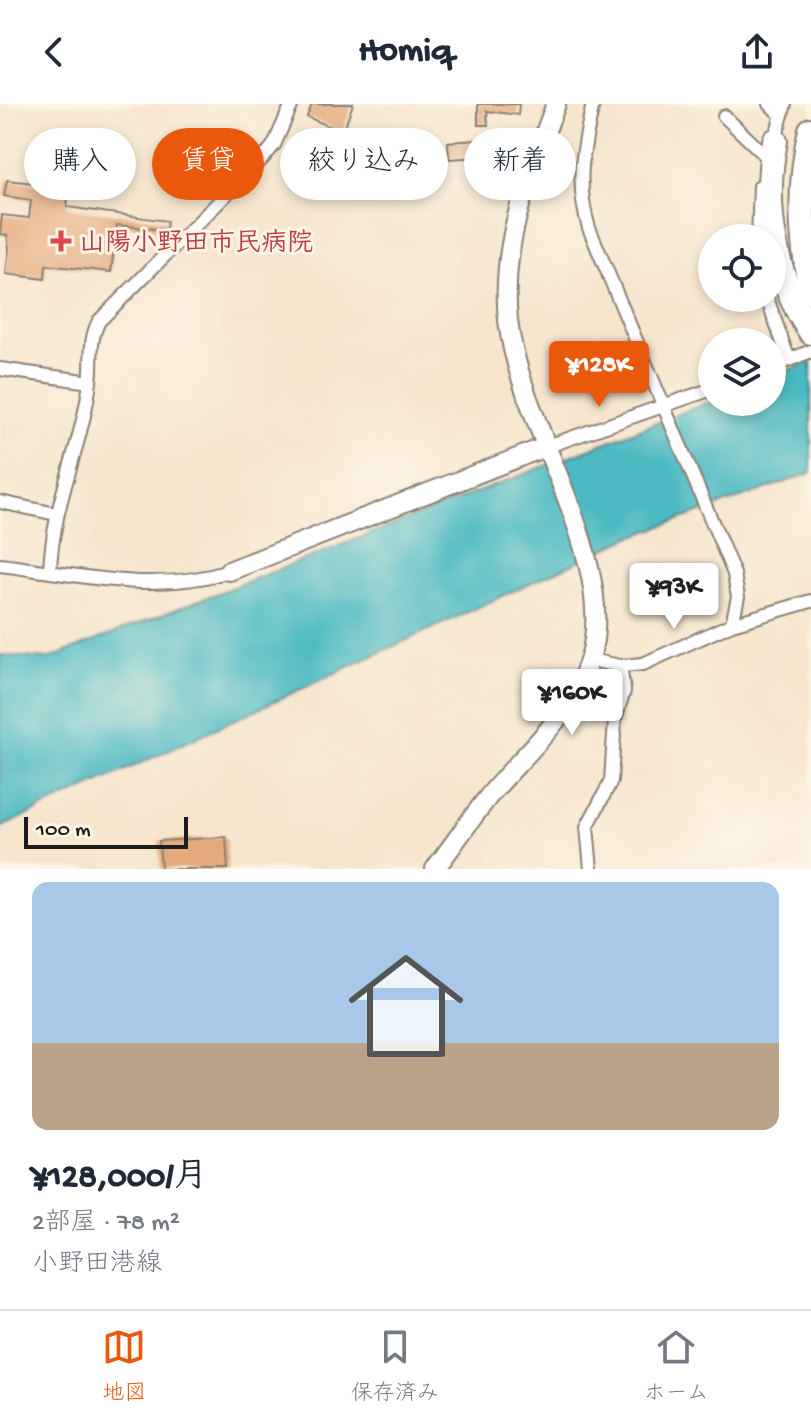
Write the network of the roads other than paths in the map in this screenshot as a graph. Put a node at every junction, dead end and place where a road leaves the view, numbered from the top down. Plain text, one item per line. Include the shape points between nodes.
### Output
1 (292, 104) edge
2 (556, 104) edge
3 (593, 104) edge
4 (770, 104) edge
5 (783, 110) edge
6 (724, 116) dead end
7 (811, 130) edge
8 (770, 149) junction
9 (758, 224) edge
10 (811, 291) edge
11 (772, 312) edge
12 (811, 332) edge
13 (811, 351) edge
14 (789, 360) junction
15 (786, 361) edge
16 (0, 369) edge
17 (90, 382) junction
18 (698, 396) edge
19 (666, 411) junction
20 (547, 452) junction
21 (0, 502) edge
22 (56, 514) junction
23 (0, 565) edge
24 (50, 571) junction
25 (229, 571) joint
26 (811, 601) edge
27 (732, 624) junction
28 (590, 660) junction
29 (620, 666) junction
30 (435, 869) edge
31 (591, 869) edge

1 - 17 street via 264,157 99,321 92,334
2 - 20 main road via 519,201 507,285 518,374
3 - 19 street via 580,199
4 - 5 street
5 - 8 street
6 - 8 street
7 - 10 highway via 801,226
8 - 9 street
8 - 12 highway via 772,227 790,289
11 - 14 street
13 - 14 street
14 - 15 street
16 - 17 street
17 - 22 street
18 - 19 street
19 - 20 street
19 - 27 street via 734,574 738,597
20 - 25 main road
20 - 28 main road via 590,564 597,620
21 - 22 street
22 - 24 street
23 - 24 street
24 - 25 street via 157,584 198,581
26 - 27 street
27 - 29 street via 643,664
28 - 29 street
28 - 30 main road via 556,723 490,795
29 - 31 street via 624,691 615,719 611,781 587,827

